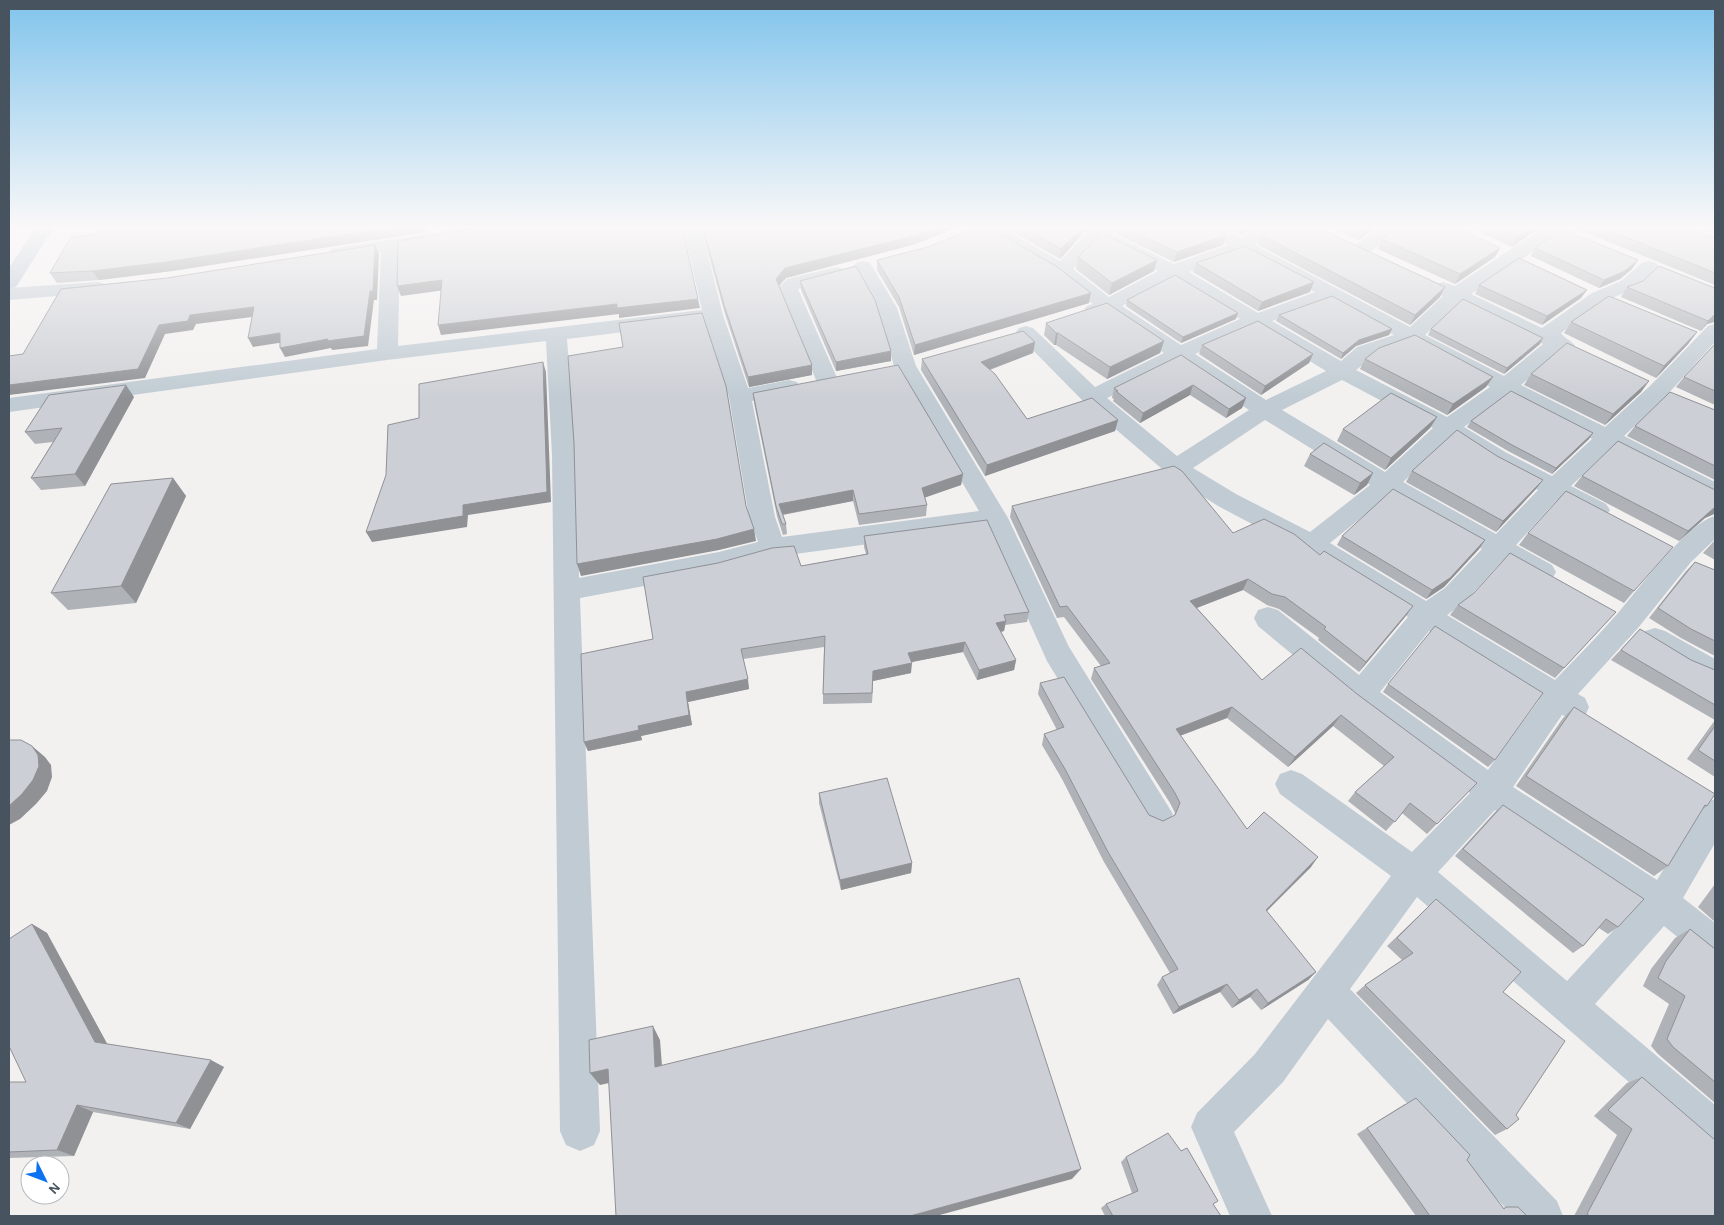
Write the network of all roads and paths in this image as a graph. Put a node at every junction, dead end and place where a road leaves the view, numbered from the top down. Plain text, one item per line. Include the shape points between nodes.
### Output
1 (389, 284) edge
2 (706, 284) edge
3 (793, 284) edge
4 (879, 284) edge
5 (1080, 284) edge
6 (1149, 284) edge
7 (1195, 284) edge
8 (1315, 284) edge
9 (1435, 284) edge
10 (1472, 284) edge
11 (1629, 284) edge
12 (117, 286) edge
13 (1332, 293) junction
14 (1591, 293) junction
15 (9, 294) edge
16 (1457, 294) junction
17 (1108, 306) junction
18 (1626, 308) edge
19 (714, 315) junction
20 (1071, 318) edge
21 (1256, 320) junction
22 (1026, 332) edge
23 (556, 334) junction
24 (1412, 336) junction
25 (1706, 338) edge
26 (1557, 343) junction
27 (386, 354) junction
28 (1178, 354) junction
29 (1583, 355) edge
30 (1342, 371) junction
31 (1506, 386) junction
32 (740, 397) junction
33 (1092, 397) junction
34 (9, 405) edge
35 (1265, 410) junction
36 (1448, 427) junction
37 (1608, 438) junction
38 (1176, 468) junction
39 (1387, 484) junction
40 (1554, 488) junction
41 (1715, 492) edge
42 (995, 518) junction
43 (1614, 519) edge
44 (1715, 525) edge
45 (1312, 544) junction
46 (772, 548) junction
47 (1501, 548) junction
48 (1560, 582) edge
49 (566, 590) junction
50 (1619, 615) junction
51 (1425, 616) junction
52 (1268, 618) dead end
53 (1715, 671) edge
54 (1361, 694) junction
55 (1558, 697) junction
56 (1599, 723) edge
57 (1291, 784) dead end
58 (1492, 792) junction
59 (1712, 799) edge
60 (1157, 814) dead end
61 (1414, 873) junction
62 (1662, 903) junction
63 (1715, 944) edge
64 (1326, 992) junction
65 (1570, 1005) junction
66 (580, 1131) dead end
67 (1715, 1131) edge
68 (1251, 1216) edge
69 (1542, 1216) edge

1 - 27 street
2 - 19 street
3 - 32 street via 788,288 837,378
4 - 42 street via 905,366
5 - 17 street
6 - 17 street
7 - 21 street
8 - 13 street
9 - 16 street
10 - 16 street
11 - 14 street
12 - 15 street
13 - 21 street
13 - 24 street
14 - 18 street
14 - 26 street via 1550,331
16 - 24 street
16 - 26 street
17 - 20 street
17 - 28 street
19 - 23 street
19 - 32 street
21 - 28 street
21 - 30 street
22 - 33 street
23 - 27 street
23 - 49 street via 564,455
24 - 30 street via 1365,352
24 - 31 street
25 - 37 street via 1659,390
26 - 29 street
26 - 31 street
27 - 34 street
28 - 33 street
28 - 35 street
30 - 35 street
30 - 36 street
31 - 36 street
31 - 37 street
32 - 46 street via 762,517
33 - 38 street
35 - 38 street
35 - 39 street
36 - 39 street
36 - 40 street
37 - 40 street
37 - 41 street
38 - 45 street via 1227,500
39 - 45 street
39 - 47 street
40 - 43 street
40 - 47 street
42 - 46 street
42 - 60 street via 1057,653
44 - 50 street
45 - 51 street
46 - 49 street via 719,562
47 - 48 street
47 - 51 street via 1455,595
49 - 66 street
50 - 53 street via 1662,644
50 - 55 street
51 - 54 street
51 - 55 street
52 - 54 street
54 - 58 street
55 - 56 street
55 - 58 street
57 - 61 street
58 - 61 street
58 - 62 street
59 - 62 street
61 - 64 street
61 - 65 street
62 - 63 street
62 - 65 street
64 - 68 street via 1269,1068 1211,1127
64 - 69 street
65 - 67 street

